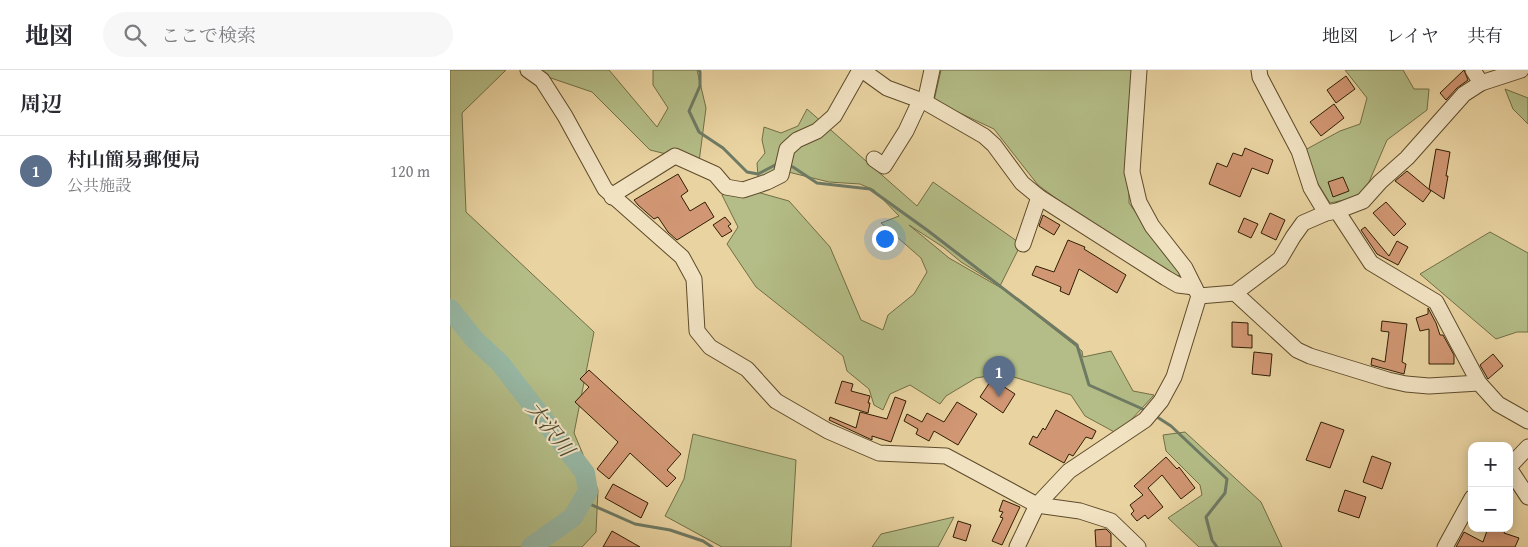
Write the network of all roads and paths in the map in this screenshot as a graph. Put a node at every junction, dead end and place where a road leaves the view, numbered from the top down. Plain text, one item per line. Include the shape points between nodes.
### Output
1 (528, 70) edge
2 (861, 70) edge
3 (932, 70) edge
4 (1139, 70) edge
5 (1259, 70) edge
6 (1521, 70) edge
7 (1477, 76) edge
8 (922, 102) junction
9 (874, 159) dead end
10 (612, 197) junction
11 (1039, 197) junction
12 (1331, 212) junction
13 (1023, 244) dead end
14 (1197, 291) junction
15 (1235, 293) junction
16 (1479, 383) junction
17 (1528, 421) edge
18 (1528, 447) edge
19 (1513, 464) edge
20 (1513, 474) edge
21 (1528, 497) edge
22 (1037, 505) junction
23 (1468, 505) edge
24 (1017, 547) edge
25 (1138, 547) edge
26 (1445, 547) edge

1 - 10 street via 542,80 566,116
2 - 8 street via 887,88
2 - 10 street via 834,116 817,131 797,140 787,149 781,175 743,190 726,187 715,174 675,156
3 - 8 street
4 - 14 street via 1132,172 1139,202 1152,226 1185,268
5 - 12 street via 1299,151 1311,188
6 - 7 street
7 - 12 street via 1407,158 1363,201
8 - 9 street via 884,166
8 - 11 street via 984,136 1022,182
10 - 22 street via 682,257 694,279 697,331 710,348 747,369 776,401 828,431 879,453 946,456
11 - 13 street
11 - 14 street via 1166,278
12 - 15 street via 1303,223 1280,259
12 - 16 street via 1371,262 1436,302
14 - 15 street
14 - 22 street via 1174,377 1161,401 1145,420 1070,471
15 - 16 street via 1297,350 1310,356 1406,384
16 - 17 street via 1498,404
18 - 19 street
20 - 21 street
22 - 24 street
22 - 25 street via 1080,511 1111,521
23 - 26 street

